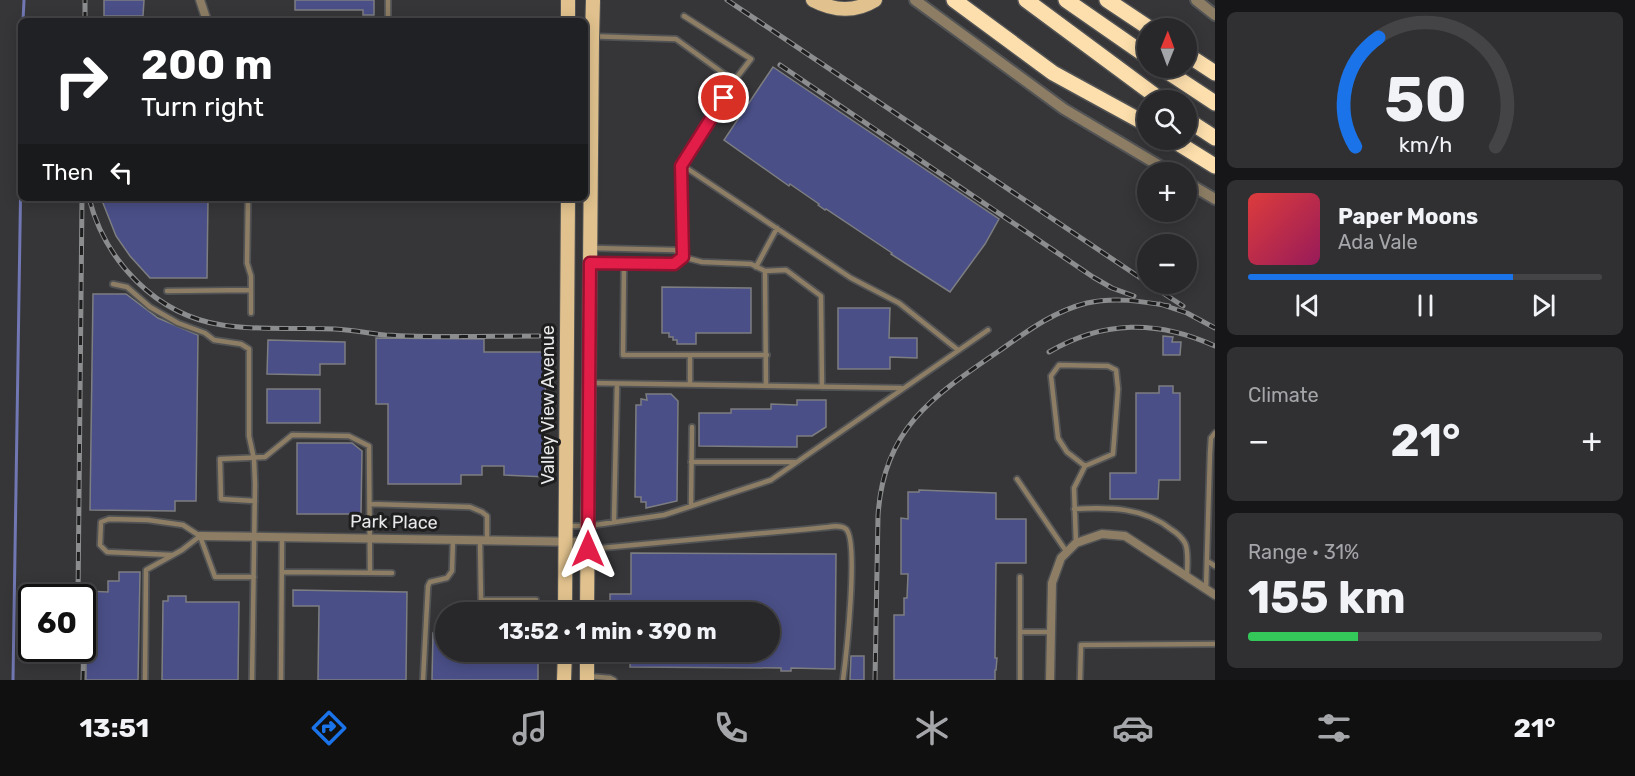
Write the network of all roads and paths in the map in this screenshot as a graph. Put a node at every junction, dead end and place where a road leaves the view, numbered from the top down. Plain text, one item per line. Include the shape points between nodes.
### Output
1 (200, 0) edge
2 (388, 0) edge
3 (568, 0) edge
4 (592, 0) edge
5 (813, 0) edge
6 (875, 0) edge
7 (915, 0) edge
8 (954, 0) edge
9 (1026, 0) edge
10 (1066, 0) edge
11 (1107, 0) edge
12 (1196, 0) edge
13 (1215, 15) edge
14 (684, 16) dead end
15 (206, 18) edge
16 (388, 18) edge
17 (568, 18) edge
18 (1137, 20) edge
19 (588, 36) edge
20 (1137, 49) edge
21 (1197, 61) edge
22 (1215, 73) edge
23 (1177, 78) edge
24 (734, 81) junction
25 (1148, 90) edge
26 (1215, 103) edge
27 (1137, 119) edge
28 (1197, 126) edge
29 (1215, 138) edge
30 (1189, 150) edge
31 (1153, 162) edge
32 (682, 165) junction
33 (1215, 166) edge
34 (588, 167) edge
35 (1197, 188) edge
36 (1215, 199) edge
37 (248, 201) edge
38 (568, 201) edge
39 (777, 228) junction
40 (590, 248) junction
41 (683, 257) junction
42 (590, 263) junction
43 (624, 264) junction
44 (756, 267) junction
45 (765, 271) junction
46 (113, 284) dead end
47 (251, 290) junction
48 (167, 291) dead end
49 (250, 313) dead end
50 (988, 330) dead end
51 (958, 350) junction
52 (690, 355) junction
53 (767, 355) junction
54 (589, 383) junction
55 (617, 384) junction
56 (690, 384) junction
57 (766, 386) junction
58 (822, 387) junction
59 (902, 388) junction
60 (692, 427) dead end
61 (1215, 433) edge
62 (254, 459) junction
63 (691, 462) junction
64 (797, 462) junction
65 (1085, 466) junction
66 (1017, 478) dead end
67 (255, 501) junction
68 (370, 504) junction
69 (691, 506) junction
70 (1074, 509) junction
71 (614, 521) junction
72 (566, 526) junction
73 (588, 526) junction
74 (200, 536) junction
75 (255, 537) junction
76 (282, 537) junction
77 (371, 539) junction
78 (453, 540) junction
79 (484, 540) junction
80 (566, 542) junction
81 (1076, 543) junction
82 (588, 546) junction
83 (1066, 551) junction
84 (172, 555) junction
85 (1207, 561) junction
86 (1215, 566) edge
87 (282, 572) junction
88 (370, 573) junction
89 (393, 573) dead end
90 (1187, 576) junction
91 (254, 577) junction
92 (1020, 577) dead end
93 (1206, 589) junction
94 (1215, 595) edge
95 (536, 600) dead end
96 (565, 602) edge
97 (587, 602) edge
98 (1020, 632) junction
99 (1051, 632) junction
100 (1215, 644) edge
101 (565, 662) edge
102 (587, 662) edge
103 (587, 678) edge
104 (145, 680) edge
105 (252, 680) edge
106 (281, 680) edge
107 (423, 680) edge
108 (564, 680) edge
109 (614, 680) edge
110 (843, 680) edge
111 (1020, 680) edge
112 (1050, 680) edge
113 (1080, 680) edge

1 - 15 street
2 - 16 lane
3 - 17 main road
4 - 34 main road, bridge
5 - 6 main road via 837,9 854,10
7 - 31 street via 1064,109
8 - 27 highway via 1053,73
9 - 25 highway
10 - 20 highway
11 - 18 highway
12 - 13 street
14 - 24 lane via 751,59
19 - 24 lane via 676,39
21 - 22 highway
23 - 26 highway
24 - 32 lane
28 - 29 highway
30 - 33 highway
32 - 39 lane
32 - 41 lane
34 - 40 main road
35 - 36 street
37 - 47 lane via 247,263
38 - 72 main road, Valley View Avenue
39 - 44 lane
39 - 51 lane via 852,278 899,303
40 - 41 lane via 675,250
40 - 42 main road
41 - 43 lane via 674,264
41 - 44 lane
42 - 43 lane
42 - 54 main road
43 - 52 lane via 623,355
44 - 45 lane
45 - 53 lane
45 - 58 lane via 786,270 821,296
46 - 62 lane via 127,287 150,307 178,323 214,340 249,349 249,436
47 - 48 lane
47 - 49 lane
50 - 51 lane
51 - 59 lane
52 - 53 lane
52 - 56 lane
53 - 57 lane
54 - 55 lane
54 - 73 main road
55 - 56 lane
55 - 71 lane
56 - 57 lane
57 - 58 lane
58 - 59 lane
59 - 64 lane
60 - 63 lane
61 - 85 lane via 1210,453
62 - 67 lane
62 - 67 lane via 220,459 221,499
62 - 68 lane via 265,457 292,435 349,436 369,446
63 - 64 lane
63 - 69 lane
64 - 69 lane via 771,480
65 - 65 lane via 1113,454 1116,370 1108,366 1059,365 1051,376 1058,438 1067,452
65 - 70 lane via 1074,488
66 - 83 lane
67 - 75 lane
68 - 77 lane
68 - 79 lane via 470,507 487,516
69 - 71 lane via 664,515
70 - 81 lane
70 - 90 lane via 1128,511 1159,521 1186,544
71 - 73 lane
72 - 73 lane
72 - 80 main road, Valley View Avenue
73 - 82 main road
74 - 75 street, Park Place
74 - 84 lane
74 - 84 lane via 183,525 148,520 101,522 100,544 107,552
74 - 91 lane via 215,577
75 - 76 street, Park Place
75 - 91 lane
76 - 77 street, Park Place
76 - 87 lane
77 - 78 street, Park Place
77 - 88 lane
78 - 79 street, Park Place
78 - 107 lane via 452,571 447,578 428,586
79 - 80 street, Park Place
79 - 95 lane via 481,600
80 - 82 street, Park Place
80 - 96 main road, Valley View Avenue
81 - 83 street
81 - 90 street via 1102,534 1125,536
82 - 97 main road
82 - 110 lane via 745,537 840,526 846,529 853,561
83 - 99 street via 1052,583
84 - 104 lane via 146,570
85 - 86 lane
85 - 93 lane
87 - 88 lane
87 - 106 lane
88 - 89 lane
90 - 93 street
91 - 105 lane
92 - 98 lane
93 - 94 street
98 - 99 lane
98 - 111 lane
99 - 112 street
100 - 113 lane via 1081,645
101 - 108 main road
102 - 103 main road
103 - 109 lane

